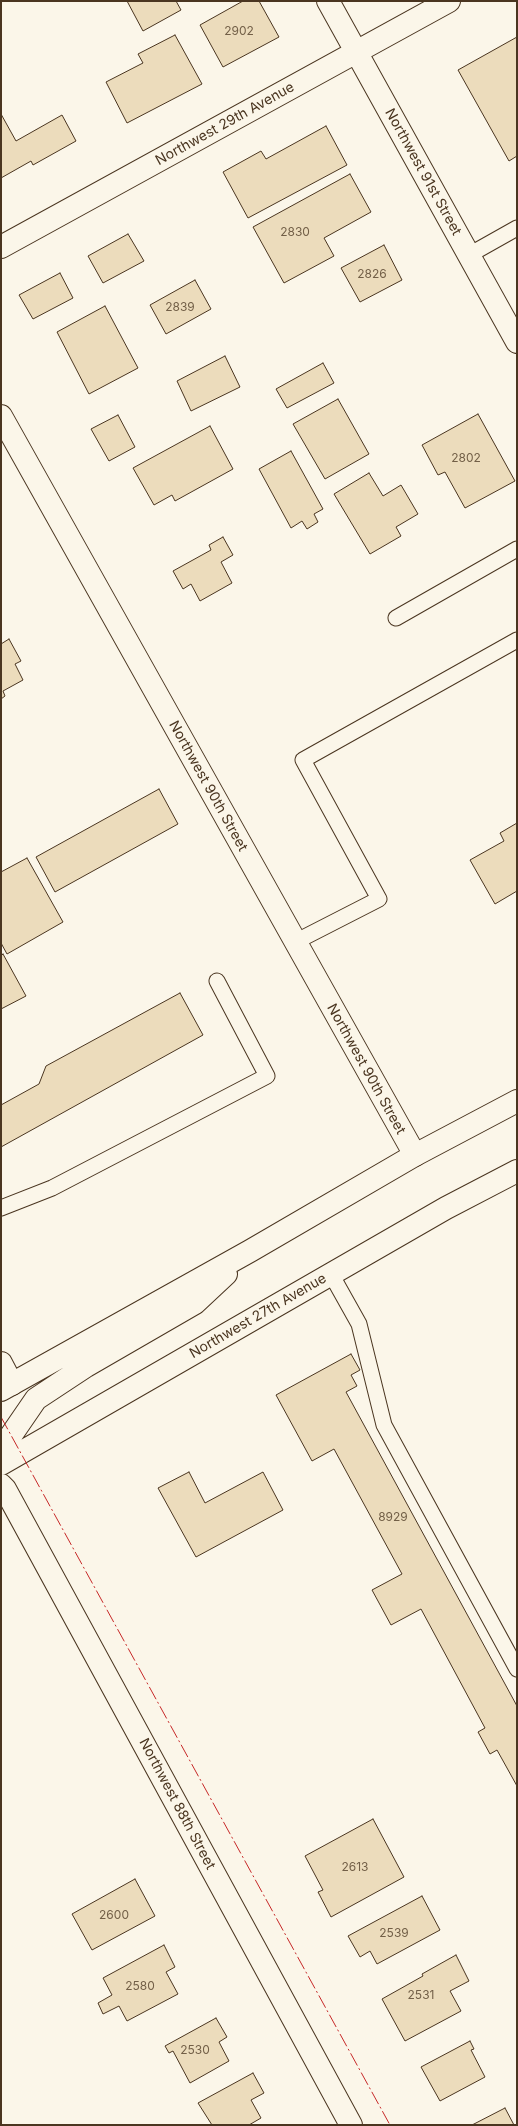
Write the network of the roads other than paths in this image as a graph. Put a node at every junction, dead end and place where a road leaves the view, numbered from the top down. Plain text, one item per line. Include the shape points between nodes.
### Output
1 (328, 1) edge
2 (449, 1) edge
3 (356, 51) junction
4 (517, 228) edge
5 (1, 247) edge
6 (469, 255) junction
7 (515, 333) edge
8 (1, 416) edge
9 (517, 549) edge
10 (396, 618) dead end
11 (517, 640) edge
12 (295, 942) junction
13 (217, 981) dead end
14 (517, 1101) edge
15 (415, 1155) junction
16 (517, 1171) edge
17 (1, 1208) edge
18 (250, 1251) junction
19 (331, 1274) junction
20 (1, 1363) edge
21 (6, 1387) edge
22 (1, 1450) edge
23 (1, 1464) edge
24 (1, 1485) edge
25 (517, 1670) edge
26 (350, 2125) edge

1 - 3 street, Northwest 91st Street
2 - 3 street, Northwest 29th Avenue
3 - 5 street, Northwest 29th Avenue
3 - 6 street, Northwest 91st Street
4 - 6 lane
6 - 7 street, Northwest 91st Street
8 - 12 street, Northwest 90th Street
9 - 10 lane
11 - 12 lane via 303,760 379,899
12 - 15 street, Northwest 90th Street
13 - 17 lane via 267,1076 52,1188
14 - 15 street
15 - 18 street
16 - 19 street, Northwest 27th Avenue via 446,1208
18 - 21 street
18 - 22 street via 195,1303 86,1366 36,1399
19 - 23 street, Northwest 27th Avenue
19 - 25 lane via 359,1324 384,1425
20 - 21 street
24 - 26 street, Northwest 88th Street

